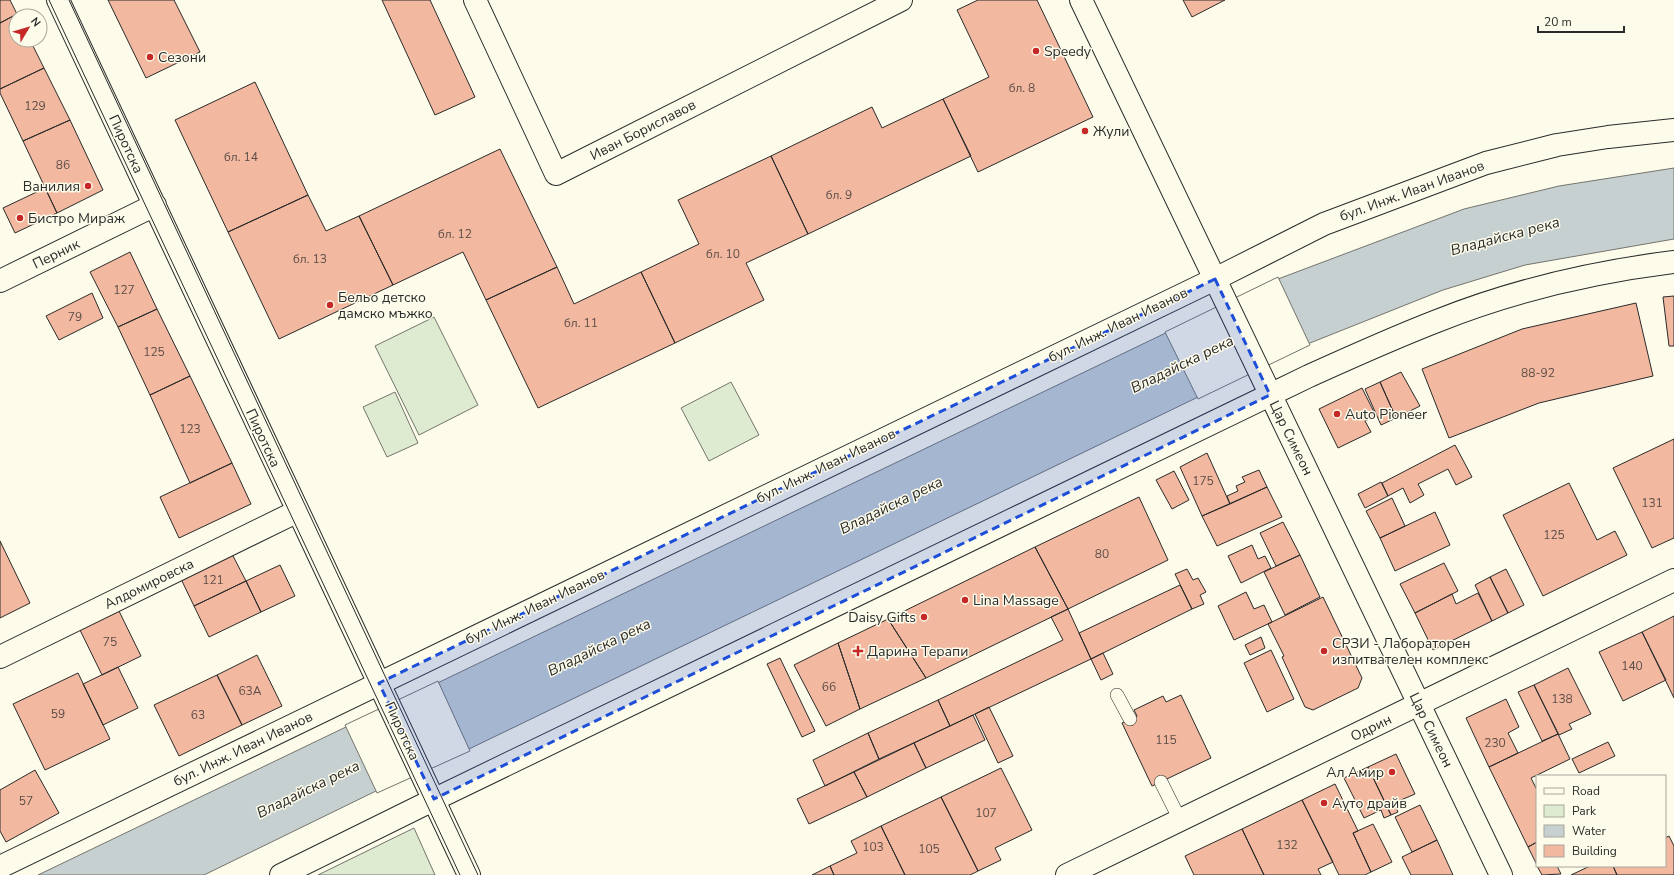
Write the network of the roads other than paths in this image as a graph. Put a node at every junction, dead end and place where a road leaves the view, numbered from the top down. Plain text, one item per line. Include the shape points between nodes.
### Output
1 (58, 0) edge
2 (476, 0) edge
3 (901, 0) edge
4 (1081, 0) edge
5 (1674, 130) edge
6 (154, 205) junction
7 (1674, 262) edge
8 (0, 281) edge
9 (1218, 285) junction
10 (1267, 387) junction
11 (298, 511) junction
12 (1674, 580) edge
13 (0, 657) edge
14 (382, 689) junction
15 (1117, 695) dead end
16 (1419, 705) junction
17 (1130, 719) dead end
18 (1161, 782) dead end
19 (430, 792) junction
20 (1180, 820) junction
21 (0, 867) edge
22 (281, 875) edge
23 (469, 875) edge
24 (1067, 875) edge
25 (1501, 875) edge

1 - 6 street, Пиротска
2 - 3 street, Иван Бориславов via 556,174
4 - 9 street, Цар Симеон
5 - 9 street, бул. Инж. Иван Иванов via 1557,145 1486,163 1324,224
6 - 8 street, Перник
6 - 11 street, Пиротска
7 - 10 street via 1630,267 1555,283 1485,304 1438,320 1309,376
9 - 10 street, Цар Симеон
9 - 14 street, бул. Инж. Иван Иванов
10 - 16 street, Цар Симеон
10 - 19 street
11 - 13 street, Алдомировска
11 - 14 street, Пиротска
12 - 16 street, Одрин
14 - 19 street, Пиротска
14 - 21 street, бул. Инж. Иван Иванов
15 - 17 lane
16 - 20 street, Одрин
16 - 25 street, Цар Симеон
18 - 20 lane
19 - 22 street
19 - 23 street, Пиротска
20 - 24 street, Одрин

